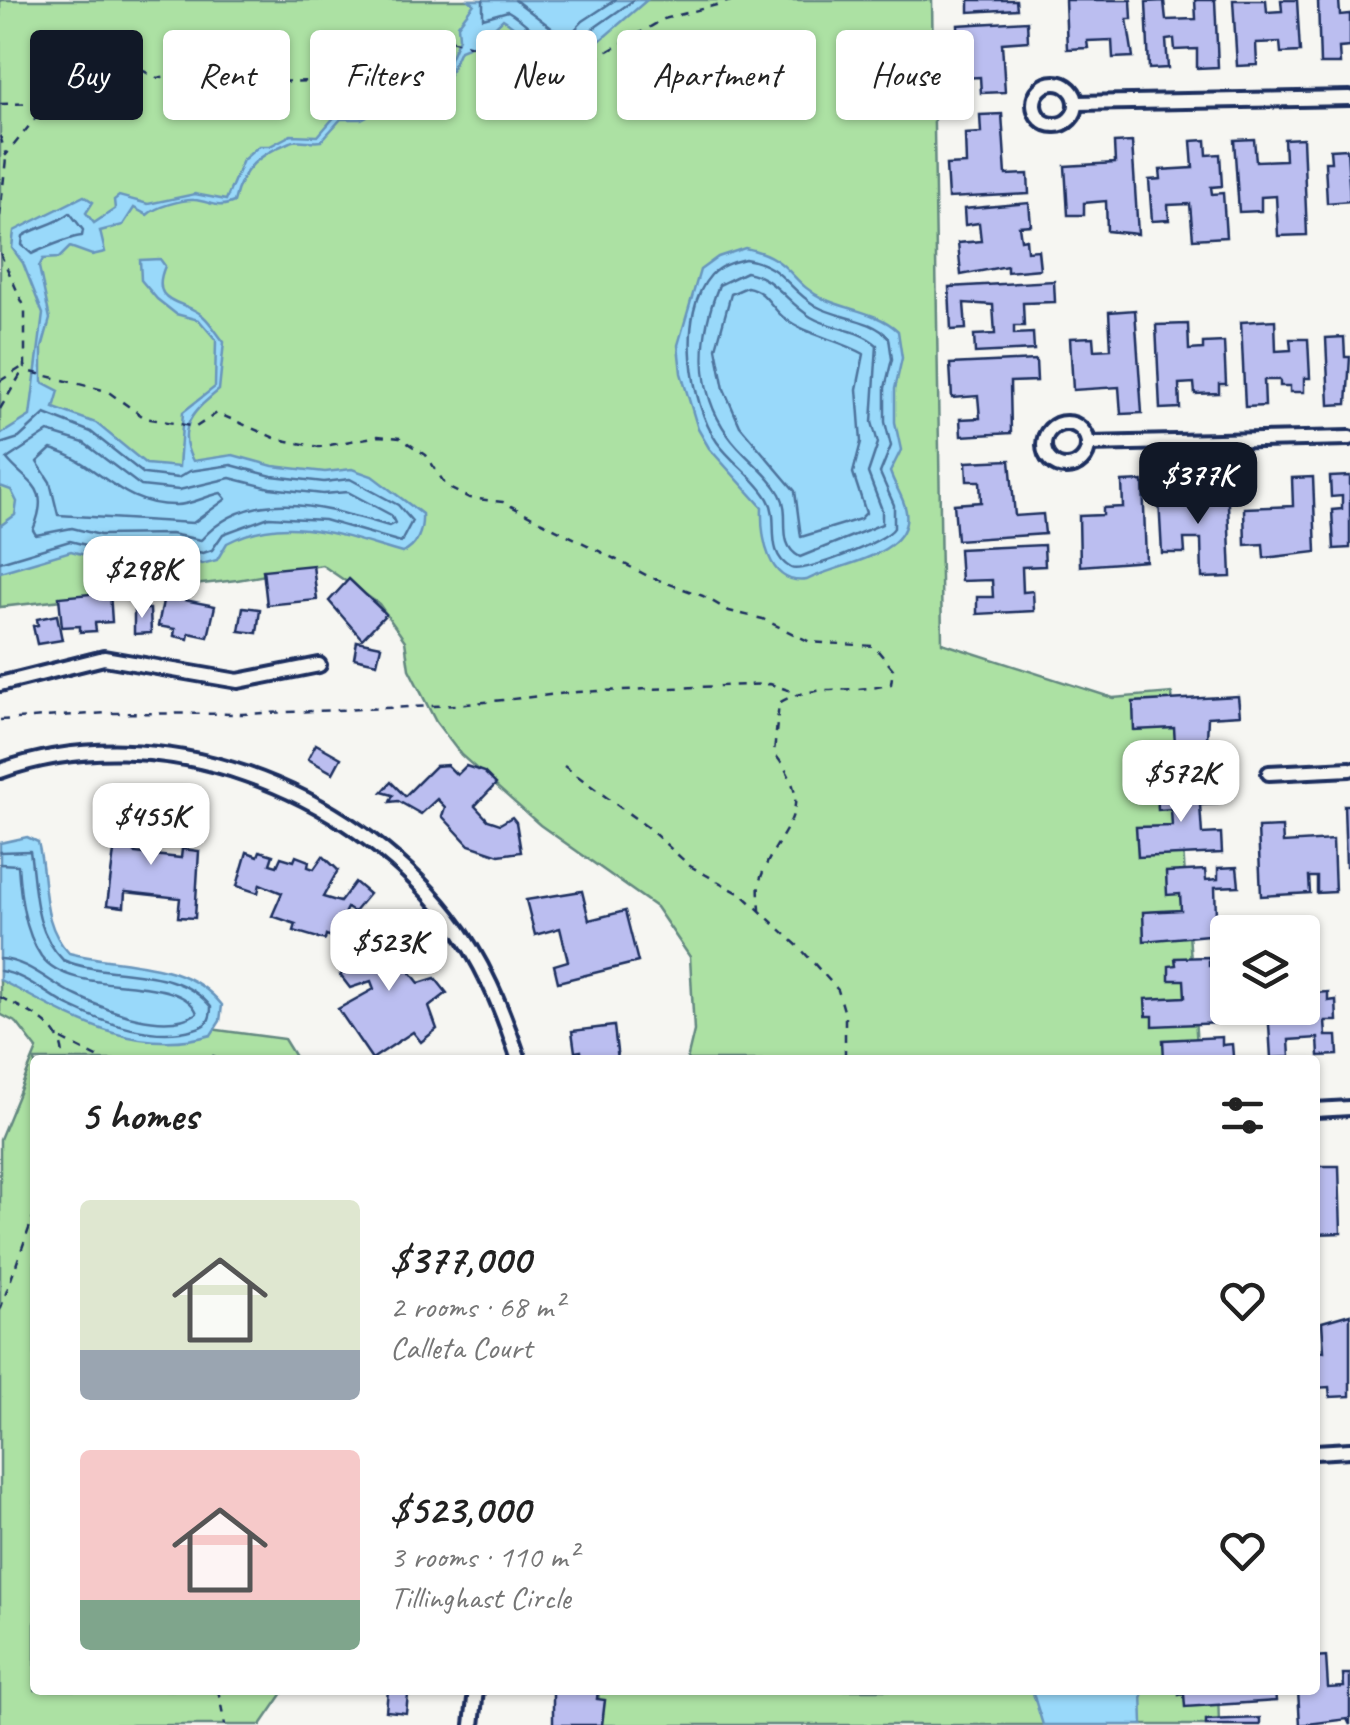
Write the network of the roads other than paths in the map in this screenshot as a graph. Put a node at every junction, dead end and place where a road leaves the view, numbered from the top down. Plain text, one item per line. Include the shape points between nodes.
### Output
1 (1350, 98) edge
2 (1076, 104) dead end
3 (1350, 438) edge
4 (1088, 444) dead end
5 (319, 665) dead end
6 (0, 684) edge
7 (1350, 768) edge
8 (0, 771) edge
9 (1270, 773) dead end
10 (517, 1055) edge
11 (1350, 1108) edge
12 (1320, 1110) edge
13 (1350, 1450) edge
14 (1320, 1452) edge
15 (475, 1695) edge
16 (472, 1725) edge

1 - 2 street
3 - 4 street
5 - 6 street via 238,682 104,658
7 - 9 street
8 - 10 street via 65,754 176,758 229,768 329,810 368,836 449,916 478,958
11 - 12 street
13 - 14 street
15 - 16 street

